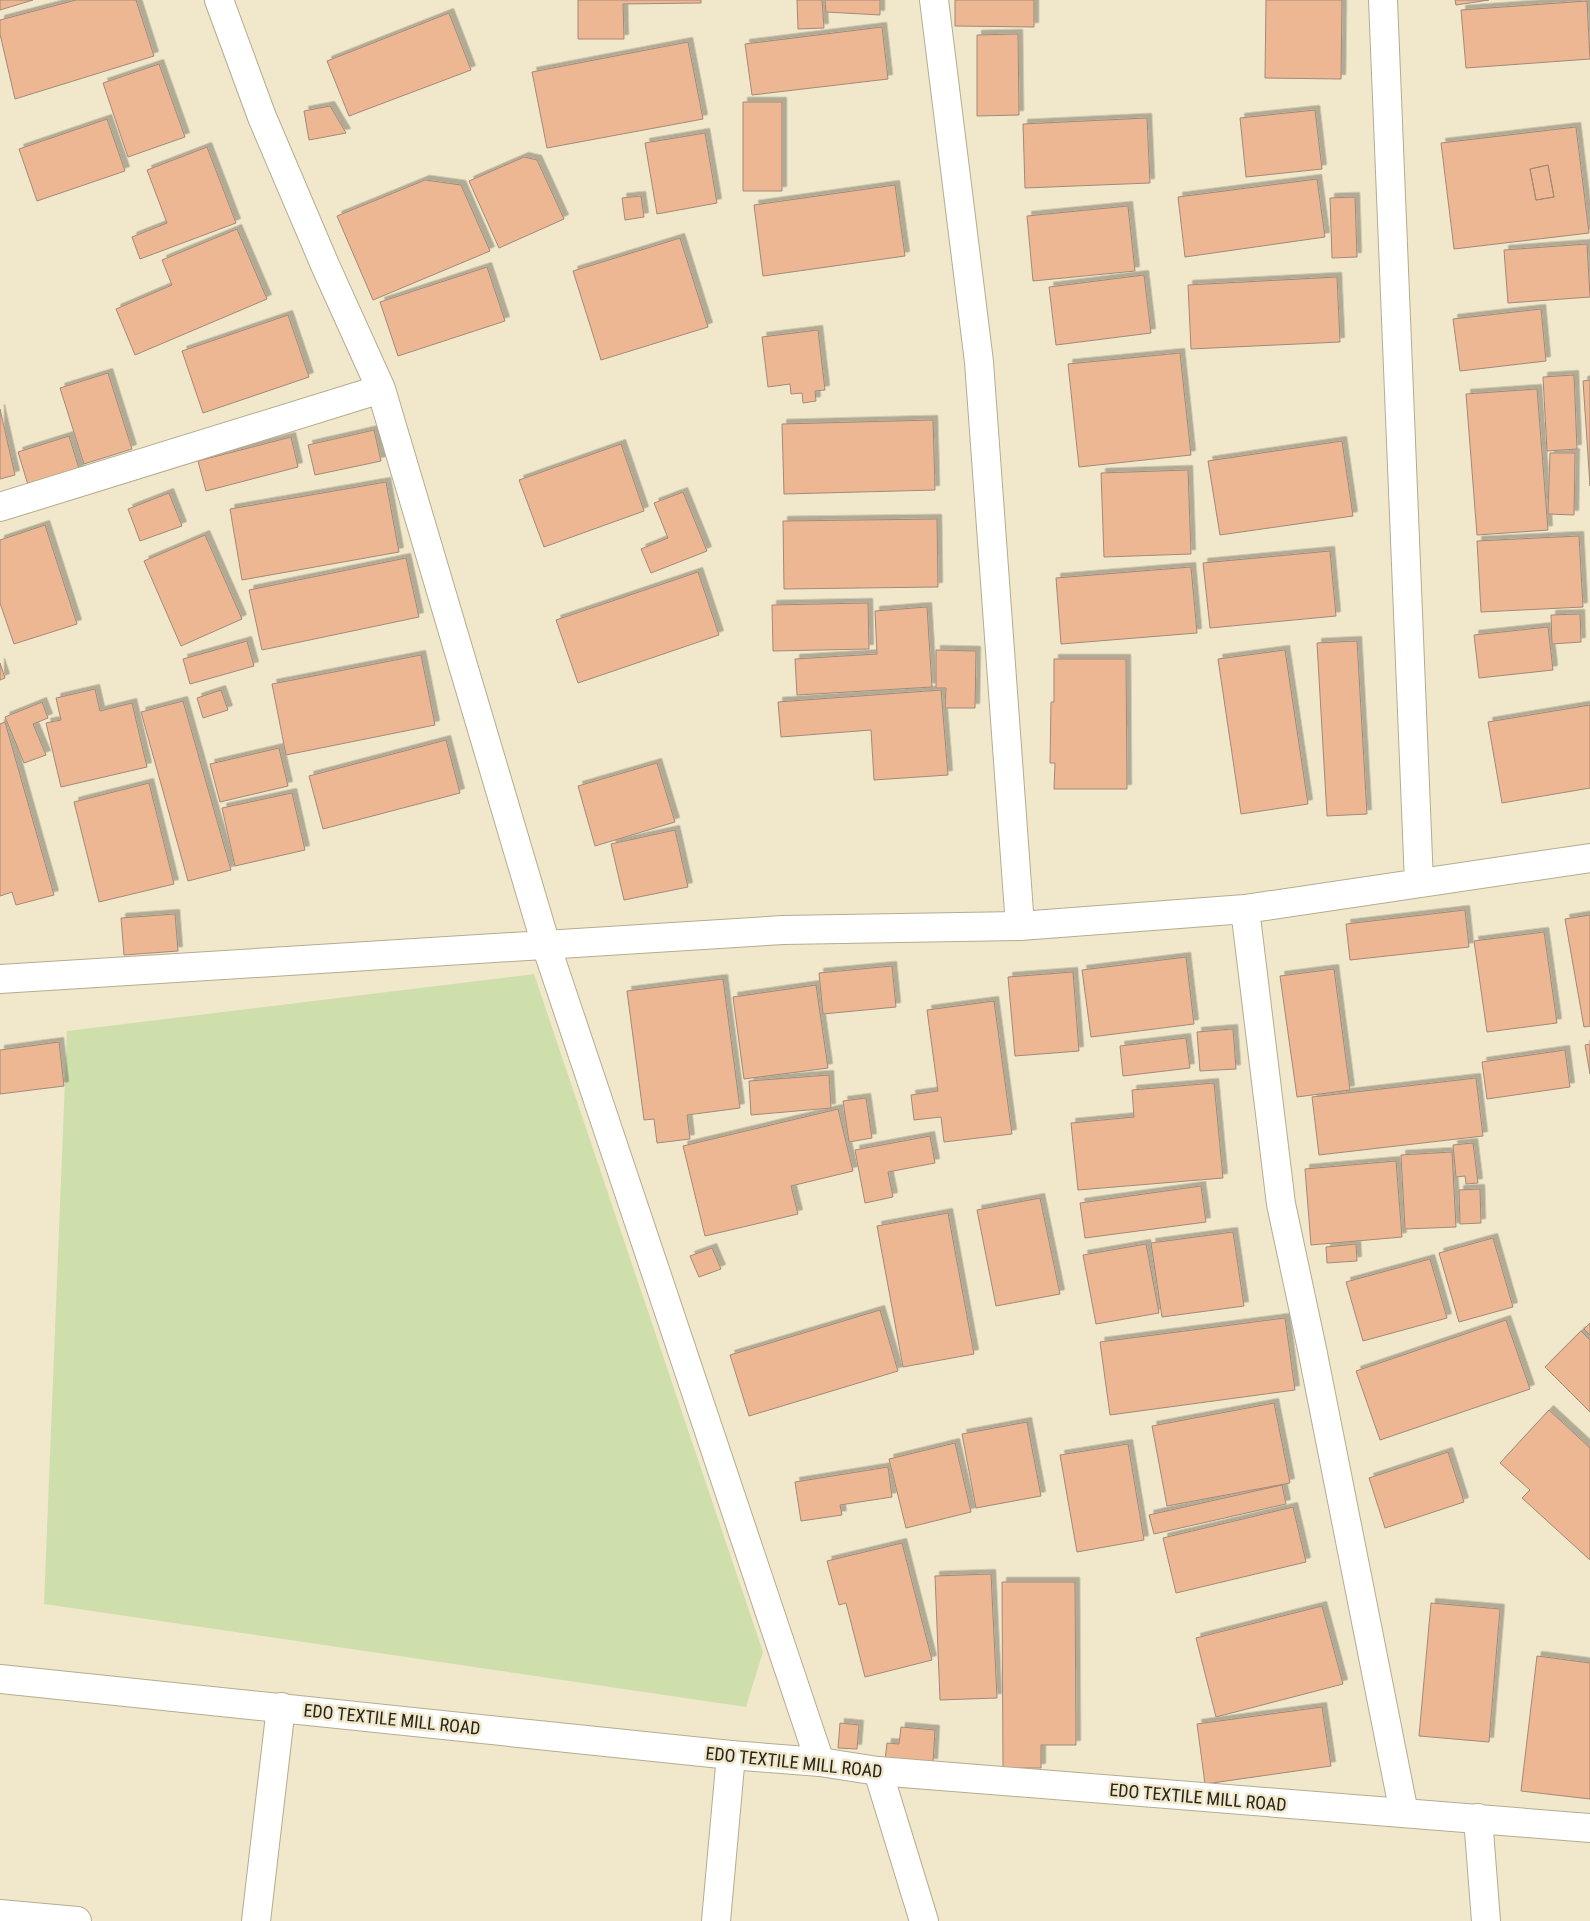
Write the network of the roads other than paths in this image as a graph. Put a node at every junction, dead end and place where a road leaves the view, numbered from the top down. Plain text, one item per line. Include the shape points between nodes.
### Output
1 (218, 0) edge
2 (934, 0) edge
3 (1383, 0) edge
4 (381, 389) junction
5 (0, 507) edge
6 (1590, 858) edge
7 (1419, 883) junction
8 (1245, 909) junction
9 (1020, 926) junction
10 (546, 945) junction
11 (0, 979) edge
12 (0, 1679) edge
13 (281, 1708) junction
14 (731, 1755) junction
15 (820, 1762) junction
16 (878, 1771) junction
17 (1404, 1814) junction
18 (1478, 1818) junction
19 (1590, 1828) edge
20 (0, 1914) edge
21 (77, 1921) edge
22 (256, 1921) edge
23 (716, 1921) edge
24 (924, 1921) edge
25 (1486, 1921) edge

1 - 4 street via 262,117
2 - 9 street via 979,362
3 - 7 street
4 - 5 street
4 - 10 street
6 - 7 street
7 - 8 street
8 - 9 street
8 - 17 street via 1281,1204
9 - 10 street via 783,930
10 - 11 street
10 - 15 street
12 - 13 street, EDO TEXTILE MILL ROAD
13 - 14 street, EDO TEXTILE MILL ROAD
13 - 22 street
14 - 15 street, EDO TEXTILE MILL ROAD
14 - 23 street
15 - 16 street, EDO TEXTILE MILL ROAD
16 - 17 street, EDO TEXTILE MILL ROAD
16 - 24 street
17 - 18 street, EDO TEXTILE MILL ROAD
18 - 19 street, EDO TEXTILE MILL ROAD
18 - 25 street
20 - 21 street

